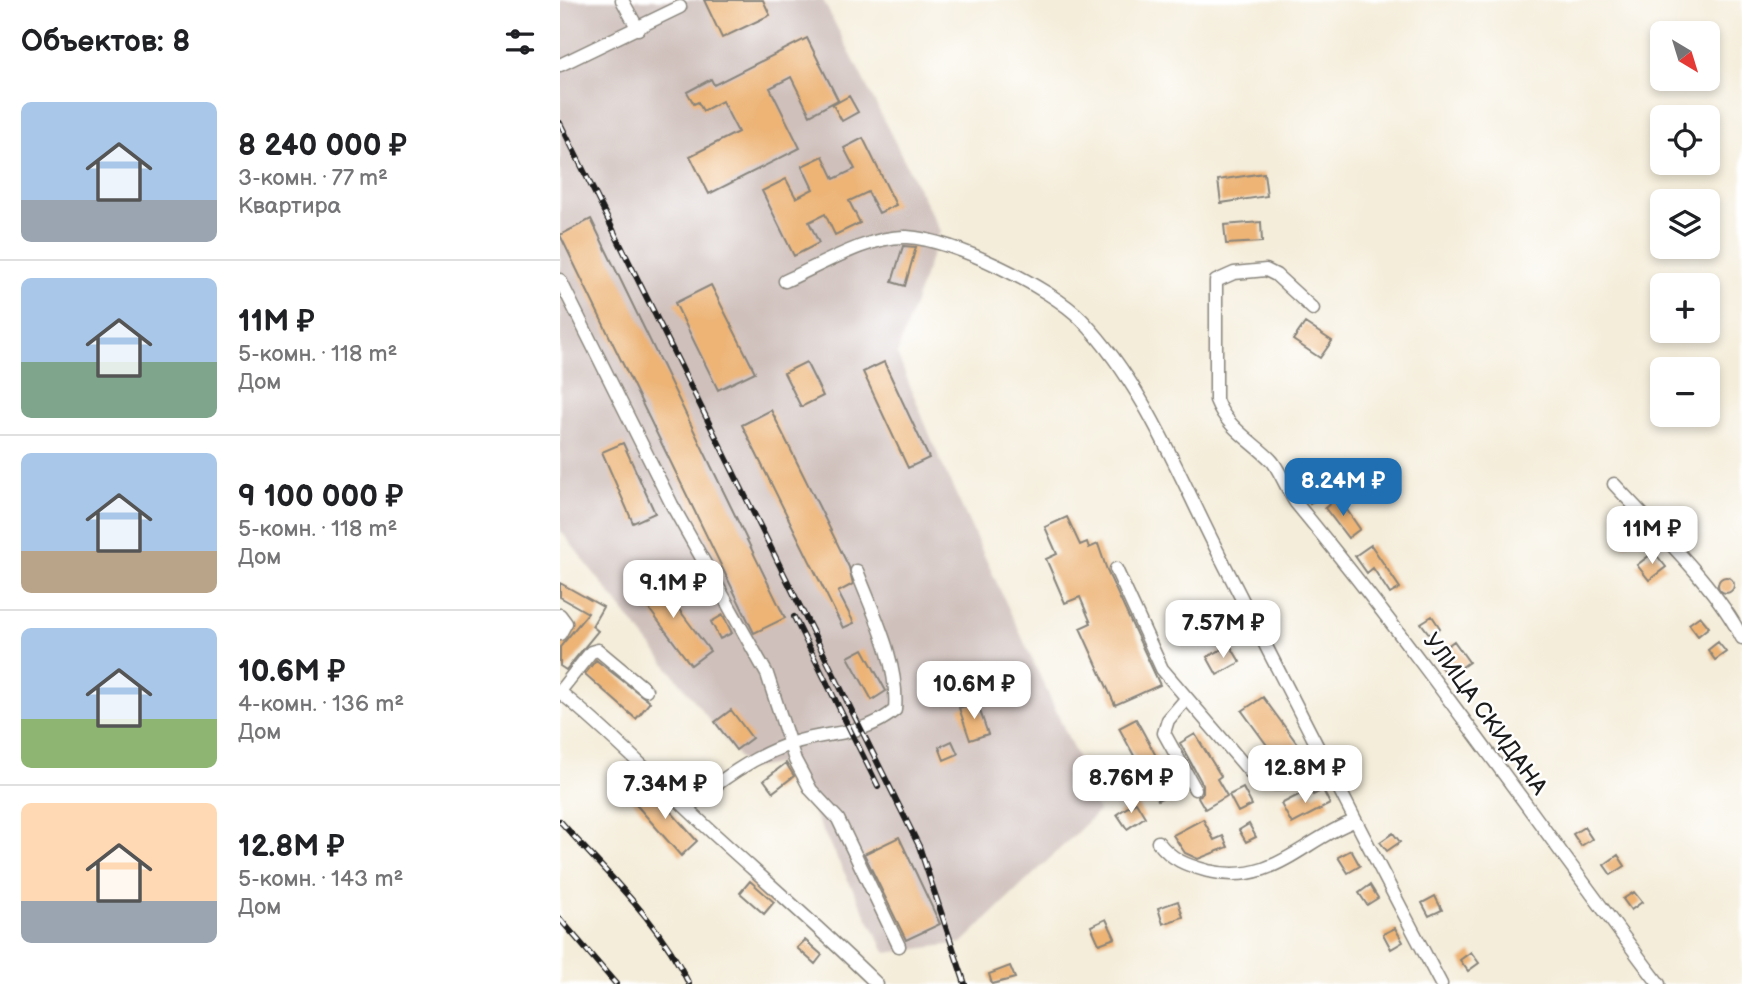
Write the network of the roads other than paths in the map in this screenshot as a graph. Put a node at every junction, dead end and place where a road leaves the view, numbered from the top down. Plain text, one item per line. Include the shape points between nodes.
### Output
1 (622, 0) edge
2 (680, 8) dead end
3 (638, 29) junction
4 (560, 65) edge
5 (560, 280) edge
6 (785, 281) dead end
7 (1313, 309) dead end
8 (1615, 484) dead end
9 (1116, 569) dead end
10 (857, 571) dead end
11 (560, 615) edge
12 (560, 634) edge
13 (1742, 638) edge
14 (646, 690) dead end
15 (560, 692) edge
16 (1185, 699) junction
17 (792, 743) junction
18 (1330, 766) junction
19 (1195, 789) dead end
20 (687, 808) junction
21 (1354, 821) junction
22 (1158, 842) dead end
23 (899, 946) dead end
24 (877, 984) edge
25 (1441, 984) edge
26 (1659, 984) edge

1 - 3 street
2 - 3 street
3 - 4 street
5 - 17 street via 672,505 767,674
6 - 18 street via 866,245 906,237 1026,278 1081,318 1129,379
7 - 26 street, УЛИЦА СКИДАНА via 1266,270 1221,277 1214,288 1216,400 1223,417 1273,461 1296,503 1460,712
8 - 13 street via 1707,587
9 - 16 street via 1162,669
10 - 17 street via 882,636 896,693 895,710 862,730
11 - 12 street via 566,623
14 - 15 street via 598,650 591,652
15 - 20 street
16 - 18 street via 1258,781 1296,782
16 - 19 street via 1164,733
17 - 20 street via 717,782
17 - 23 street via 795,760 811,790 838,819
18 - 21 street
20 - 24 street
21 - 22 street via 1267,870 1248,873 1219,873 1182,864
21 - 25 street

